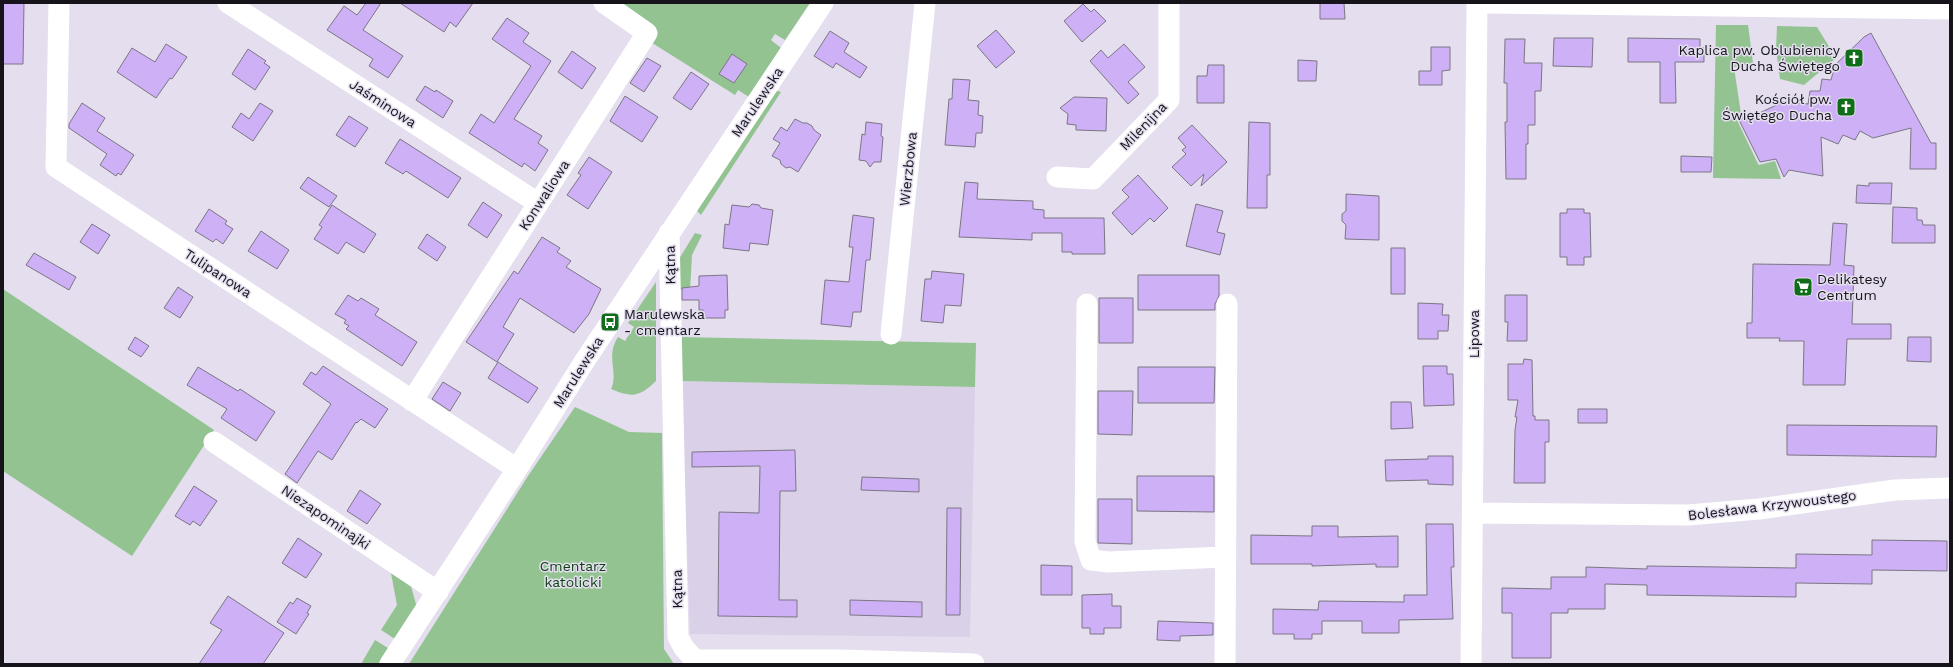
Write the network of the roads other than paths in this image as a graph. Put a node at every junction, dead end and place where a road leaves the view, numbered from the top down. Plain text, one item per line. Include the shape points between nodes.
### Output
1 (59, 3) edge
2 (228, 3) edge
3 (604, 3) edge
4 (823, 3) edge
5 (925, 3) edge
6 (1169, 3) edge
7 (1477, 3) edge
8 (1489, 3) edge
9 (1950, 9) edge
10 (1057, 177) dead end
11 (538, 203) junction
12 (669, 233) junction
13 (1087, 304) dead end
14 (1227, 304) dead end
15 (891, 334) dead end
16 (412, 401) junction
17 (214, 442) dead end
18 (517, 469) junction
19 (1950, 488) edge
20 (1473, 513) junction
21 (1225, 557) junction
22 (438, 592) junction
23 (390, 664) edge
24 (974, 664) edge
25 (1225, 664) edge
26 (1472, 664) edge

1 - 16 street, Tulipanowa via 56,167
2 - 11 street, Jaśminowa
3 - 11 street, Konwaliowa via 647,32
4 - 12 street, Marulewska
5 - 15 street, Wierzbowa
6 - 10 street, Milenijna via 1169,100 1093,179
7 - 20 street, Lipowa
8 - 9 street
11 - 16 street, Konwaliowa
12 - 18 street, Marulewska
12 - 24 street, Kątna via 678,637 684,648 695,660 841,660
13 - 21 street via 1085,541 1091,560 1108,562
14 - 21 street
16 - 18 street, Tulipanowa
17 - 22 street, Niezapominajki
18 - 22 street, Marulewska
19 - 20 street, Bolesława Krzywoustego via 1895,490 1759,509 1688,515
20 - 26 street, Lipowa
21 - 25 street
22 - 23 street, Marulewska

